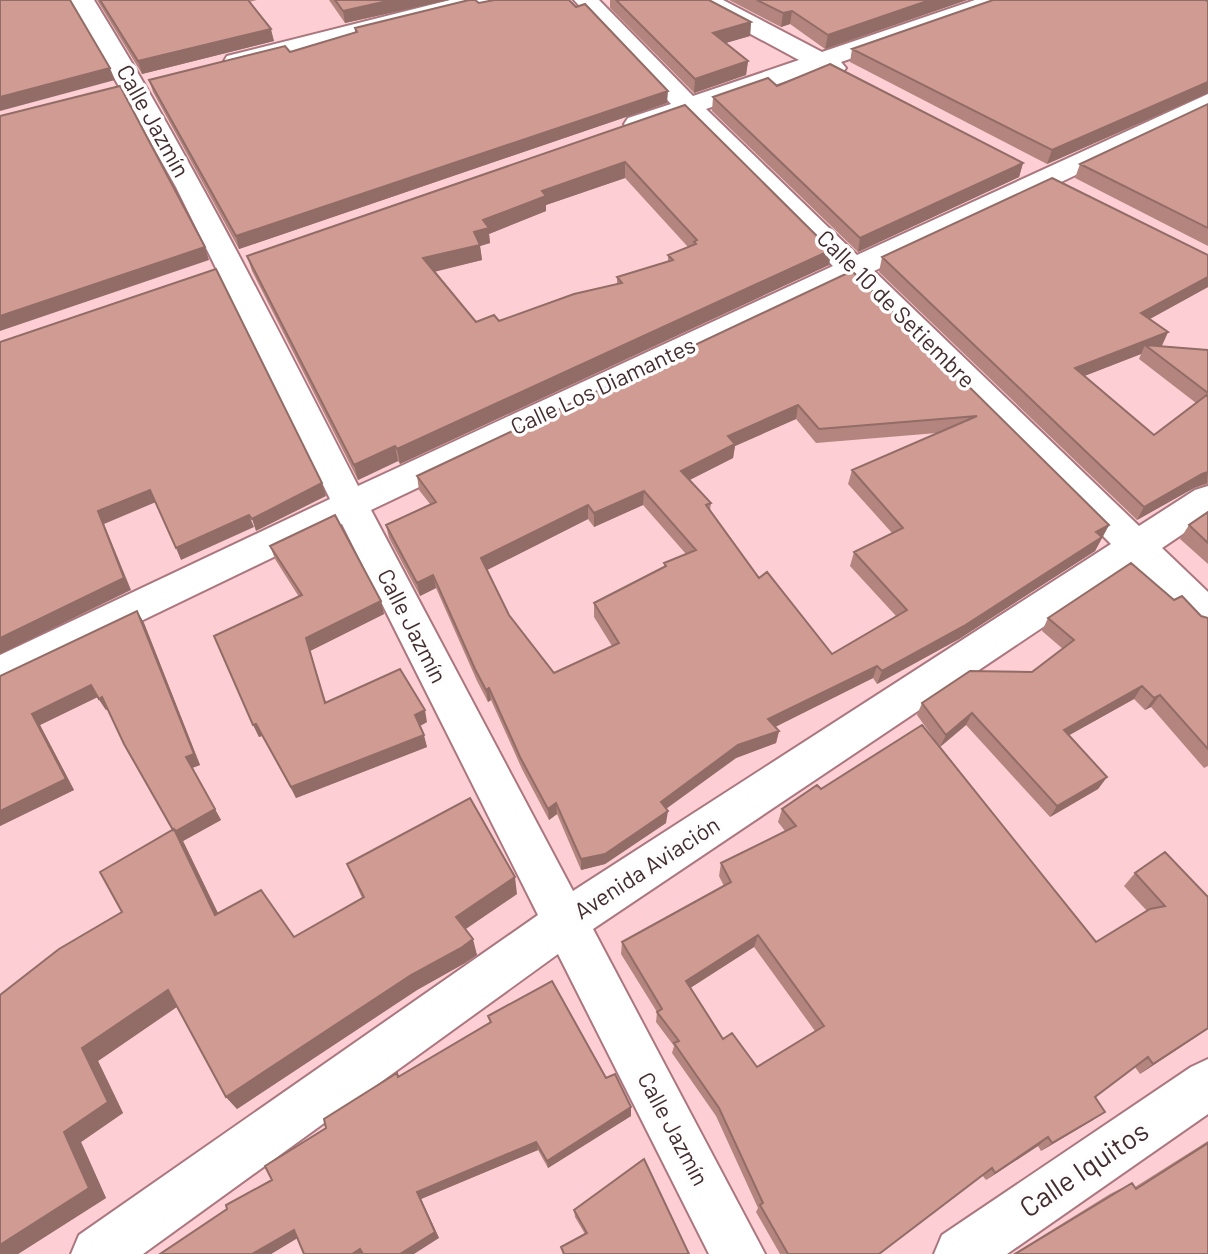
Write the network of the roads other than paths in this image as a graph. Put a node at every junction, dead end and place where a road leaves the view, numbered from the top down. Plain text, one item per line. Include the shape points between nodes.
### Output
1 (82, 0) edge
2 (382, 0) edge
3 (478, 0) edge
4 (586, 0) edge
5 (705, 0) edge
6 (998, 0) edge
7 (330, 13) dead end
8 (818, 61) junction
9 (214, 66) edge
10 (854, 79) edge
11 (1208, 102) edge
12 (688, 106) junction
13 (610, 133) edge
14 (855, 268) junction
15 (1208, 499) edge
16 (350, 505) junction
17 (1137, 548) junction
18 (1208, 616) edge
19 (0, 673) edge
20 (565, 922) junction
21 (1208, 1084) edge
22 (99, 1254) edge
23 (738, 1254) edge
24 (961, 1254) edge

1 - 16 street, Calle Jazmín via 232,265
2 - 7 street
3 - 9 street
4 - 12 street, Calle 10 de Setiembre
5 - 8 street
6 - 8 street
8 - 10 street
8 - 12 street
11 - 14 street, Calle Los Diamantes
12 - 13 street
12 - 14 street, Calle 10 de Setiembre
14 - 16 street, Calle Los Diamantes
14 - 17 street, Calle 10 de Setiembre
15 - 17 street, Avenida Aviación
16 - 19 street, Calle Los Diamantes
16 - 20 street, Calle Jazmín
17 - 18 street, Calle 10 de Setiembre
17 - 20 street, Avenida Aviación
20 - 22 street, Avenida Aviación
20 - 23 street, Calle Jazmín
21 - 24 street, Calle Iquitos

